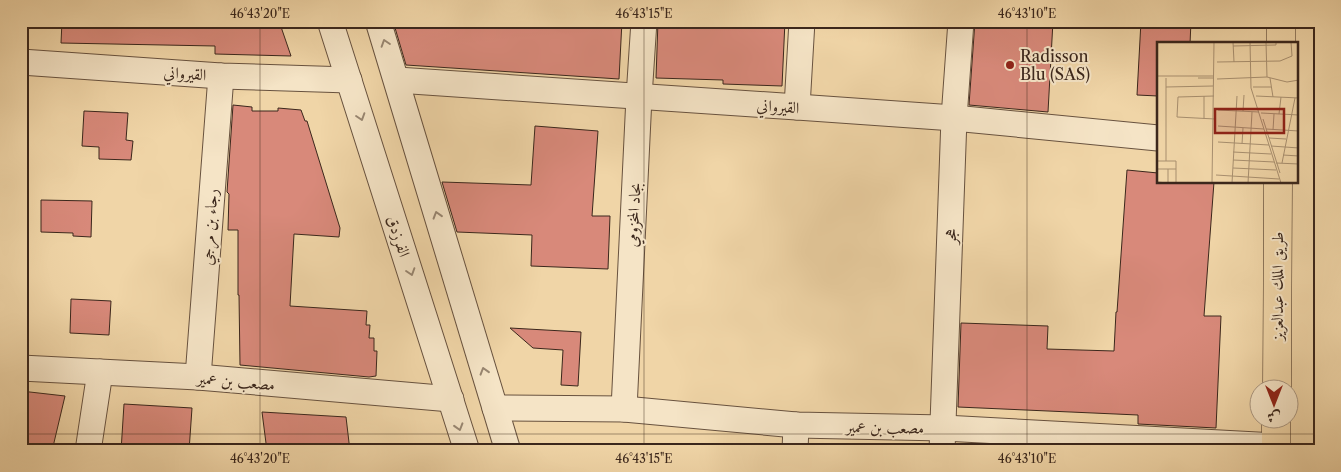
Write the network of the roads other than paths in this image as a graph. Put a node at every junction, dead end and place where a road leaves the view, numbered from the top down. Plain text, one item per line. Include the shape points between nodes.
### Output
1 (330, 21) edge
2 (378, 21) edge
3 (644, 21) edge
4 (802, 21) edge
5 (961, 21) edge
6 (1281, 21) edge
7 (1281, 42) edge
8 (21, 62) edge
9 (221, 76) junction
10 (349, 80) junction
11 (396, 80) junction
12 (639, 97) junction
13 (797, 107) junction
14 (954, 118) junction
15 (1157, 138) edge
16 (1278, 184) edge
17 (21, 368) edge
18 (100, 372) junction
19 (198, 378) junction
20 (1277, 380) edge
21 (451, 399) junction
22 (495, 408) junction
23 (624, 409) junction
24 (796, 426) junction
25 (1276, 439) edge
26 (943, 440) edge
27 (88, 451) edge
28 (467, 451) edge
29 (508, 451) edge
30 (795, 451) edge

1 - 10 street, الفرزدق
11 -> 2 street
3 - 12 street, بجاد المخزومي
4 - 13 street
5 - 14 street, هجر
6 - 7 main road
8 - 9 street, القيرواني
9 - 10 street, القيرواني
9 - 19 street, رجاء بن مرجي
10 -> 21 street, الفرزدق
11 - 12 street, القيرواني
22 -> 11 street
12 - 13 street, القيرواني
12 - 23 street, بجاد المخزومي
13 - 14 street, القيرواني
14 - 15 street, القيرواني
14 - 26 street, هجر
16 - 20 main road, طريق الملك عبدالعزيز
17 - 18 street, مصعب بن عمير
18 - 19 street, مصعب بن عمير
18 - 27 street
19 - 21 street, مصعب بن عمير
21 -> 28 street, الفرزدق
22 - 23 street, مصعب بن عمير
22 - 29 street
23 - 24 street, مصعب بن عمير
24 - 26 street, مصعب بن عمير
24 - 30 street
25 - 26 street, مصعب بن عمير

